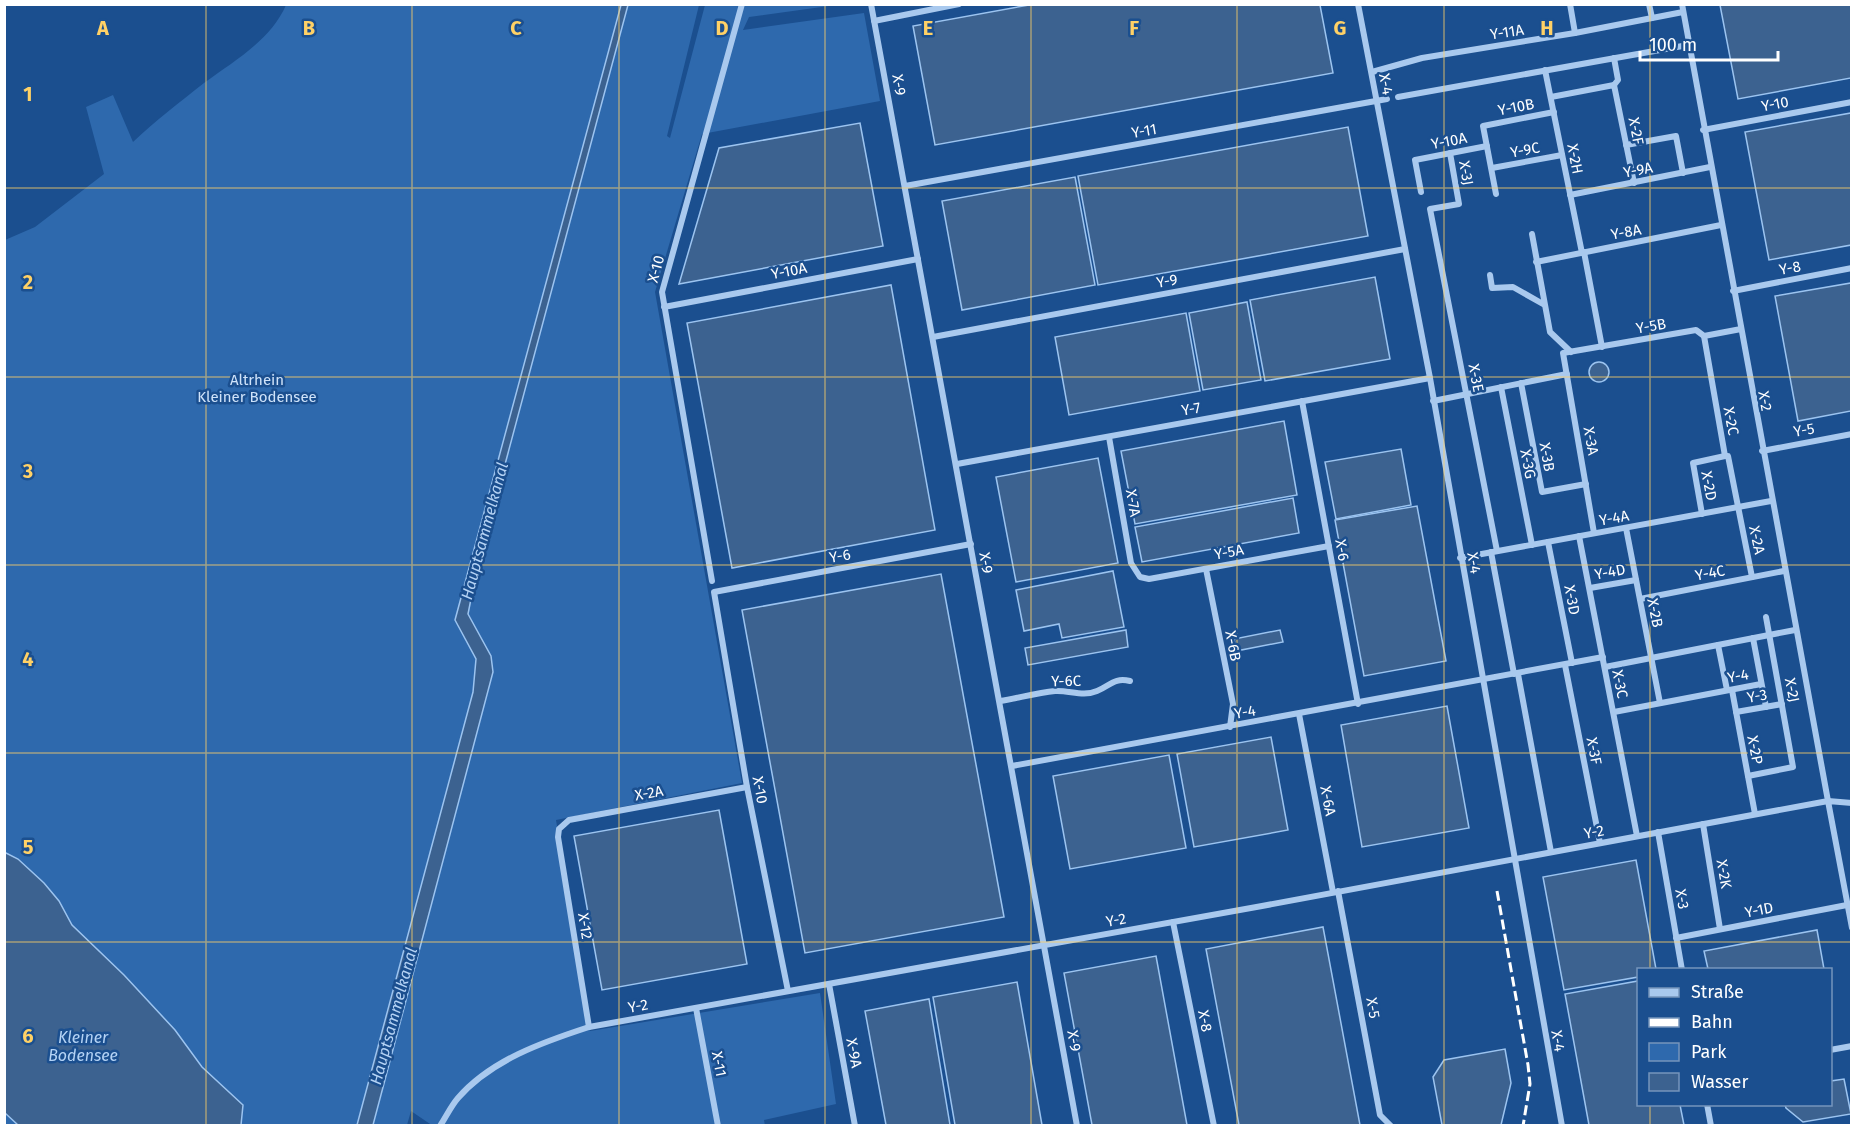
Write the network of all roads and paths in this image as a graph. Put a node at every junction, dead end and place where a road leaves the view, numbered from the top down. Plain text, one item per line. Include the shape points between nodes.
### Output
1 (742, 4) edge
2 (872, 4) edge
3 (959, 4) edge
4 (1358, 4) edge
5 (1570, 4) edge
6 (1649, 4) edge
7 (1682, 8) edge
8 (1652, 18) junction
9 (874, 21) junction
10 (1575, 33) junction
11 (1688, 45) junction
12 (1614, 58) junction
13 (1545, 70) junction
14 (1372, 72) junction
15 (1614, 85) junction
16 (1398, 97) dead end
17 (1551, 97) junction
18 (1387, 99) dead end
19 (1377, 100) junction
20 (1851, 102) edge
21 (1554, 112) junction
22 (1703, 130) junction
23 (1487, 146) junction
24 (1626, 146) junction
25 (1450, 153) junction
26 (1562, 154) junction
27 (1492, 168) junction
28 (1710, 168) junction
29 (1683, 173) junction
30 (1634, 183) junction
31 (905, 186) junction
32 (1421, 192) dead end
33 (1496, 194) dead end
34 (1570, 195) junction
35 (1430, 209) joint
36 (1721, 225) junction
37 (1532, 234) dead end
38 (1405, 249) junction
39 (1583, 253) junction
40 (918, 259) junction
41 (1536, 262) junction
42 (1851, 268) edge
43 (1490, 275) dead end
44 (1733, 291) junction
45 (1543, 304) junction
46 (664, 307) junction
47 (1741, 329) junction
48 (1704, 336) junction
49 (933, 337) junction
50 (1602, 347) junction
51 (1571, 352) junction
52 (1563, 353) joint
53 (1567, 374) junction
54 (1430, 378) junction
55 (1521, 383) junction
56 (1501, 387) junction
57 (1467, 394) junction
58 (1302, 401) junction
59 (1434, 401) junction
60 (1851, 434) edge
61 (1109, 436) junction
62 (1762, 451) junction
63 (1725, 456) junction
64 (957, 464) junction
65 (1586, 484) junction
66 (1771, 501) junction
67 (1738, 507) junction
68 (1702, 514) junction
69 (1626, 528) junction
70 (1594, 533) junction
71 (1579, 536) junction
72 (1548, 542) junction
73 (971, 544) junction
74 (1532, 545) junction
75 (1329, 546) junction
76 (1494, 552) junction
77 (1460, 558) junction
78 (1206, 569) junction
79 (1784, 571) junction
80 (1135, 573) joint
81 (1752, 577) junction
82 (1636, 580) junction
83 (712, 581) dead end
84 (1590, 588) junction
85 (714, 592) joint
86 (1640, 598) junction
87 (1766, 617) dead end
88 (1796, 630) junction
89 (1769, 635) junction
90 (1753, 638) junction
91 (1718, 645) junction
92 (1603, 657) junction
93 (1651, 658) junction
94 (1569, 664) junction
95 (1605, 667) junction
96 (1516, 674) junction
97 (1130, 681) dead end
98 (1483, 681) junction
99 (1761, 684) junction
100 (1729, 690) junction
101 (1000, 701) junction
102 (1660, 703) junction
103 (1358, 704) junction
104 (1782, 704) junction
105 (1766, 706) junction
106 (1614, 712) junction
107 (1736, 712) junction
108 (1299, 714) junction
109 (1230, 727) junction
110 (1012, 766) junction
111 (1748, 776) junction
112 (747, 787) junction
113 (1828, 801) junction
114 (1851, 803) edge
115 (1755, 814) junction
116 (1703, 824) junction
117 (559, 829) joint
118 (1658, 832) junction
119 (1638, 836) junction
120 (1600, 843) junction
121 (1551, 852) junction
122 (1514, 858) junction
123 (1336, 892) junction
124 (1847, 905) junction
125 (1173, 922) junction
126 (1851, 928) edge
127 (1720, 929) junction
128 (1676, 938) junction
129 (1044, 945) junction
130 (1682, 968) edge
131 (829, 984) junction
132 (788, 991) junction
133 (696, 1008) junction
134 (589, 1027) junction
135 (1851, 1046) edge
136 (1832, 1050) edge
137 (1707, 1106) edge
138 (440, 1125) edge
139 (718, 1125) edge
140 (855, 1125) edge
141 (1077, 1125) edge
142 (1214, 1125) edge
143 (1391, 1125) edge
144 (1562, 1125) edge
145 (1711, 1125) edge

1 - 46 street, X-10 via 662,292
2 - 9 street, X-9
3 - 9 street
4 - 14 street, X-4
5 - 10 street
6 - 8 street
7 - 8 street, Y-11A
7 - 11 street, X-2
8 - 10 street, Y-11A
9 - 31 street, X-9
10 - 14 street, Y-11A via 1422,58
11 - 12 street
11 - 22 street, X-2
12 - 13 street
12 - 15 street, X-2F via 1618,80
13 - 16 street
13 - 17 street, X-2H
14 - 19 street, X-4
15 - 17 street
15 - 24 street, X-2F
17 - 21 street, X-2H
18 - 19 street, Y-11
19 - 31 street, Y-11
19 - 38 street, X-4
20 - 22 street, Y-10
21 - 23 street, Y-10B via 1483,126
21 - 26 street, X-2H
22 - 28 street, X-2
23 - 25 street, Y-10A
23 - 27 street
24 - 29 street via 1676,136
24 - 30 street, X-2F
25 - 32 street, Y-10A via 1415,160
25 - 35 street, X-3J via 1459,204
26 - 27 street, Y-9C
26 - 34 street, X-2H
27 - 33 street
28 - 29 street, Y-9A
28 - 36 street, X-2
29 - 30 street, Y-9A
30 - 34 street, Y-9A
31 - 40 street, X-9
34 - 39 street, X-2H
35 - 57 street, X-3E
36 - 39 street, Y-8A
36 - 44 street, X-2
37 - 41 street
38 - 49 street, Y-9
38 - 54 street, X-4
39 - 41 street, Y-8A
39 - 50 street, X-2H
40 - 46 street, Y-10A
40 - 49 street, X-9
41 - 45 street
42 - 44 street, Y-8
43 - 45 street via 1492,288 1513,287
44 - 47 street, X-2
45 - 51 street via 1550,332
46 - 83 street, X-10
47 - 48 street, Y-5B
47 - 62 street, X-2
48 - 50 street, Y-5B via 1696,330
48 - 63 street, X-2C
49 - 64 street, X-9
50 - 51 street, Y-5B
51 - 52 street, Y-5B
52 - 53 street, X-3A
53 - 55 street
53 - 65 street, X-3A
54 - 58 street, Y-7
54 - 59 street, X-4
55 - 56 street
55 - 65 street, X-3B via 1542,492
56 - 57 street
56 - 74 street, X-3G
57 - 59 street
57 - 76 street, X-3E
58 - 61 street, Y-7
58 - 75 street, X-6
59 - 77 street, X-4
60 - 62 street, Y-5
61 - 64 street, Y-7
61 - 80 street, X-7A
62 - 66 street, X-2
63 - 67 street, X-2C
63 - 68 street, X-2D via 1692,463
64 - 73 street, X-9
65 - 70 street, X-3A
66 - 67 street, Y-4A
66 - 79 street, X-2
67 - 68 street, Y-4A
67 - 81 street, X-2A
68 - 69 street, Y-4A
69 - 70 street, Y-4A
69 - 82 street, X-2B
70 - 71 street, Y-4A
71 - 72 street, Y-4A
71 - 84 street, X-3C
72 - 74 street, Y-4A
72 - 94 street, X-3D
73 - 85 street, Y-6
73 - 101 street, X-9
74 - 76 street, Y-4A
75 - 78 street, Y-5A
75 - 103 street, X-6
76 - 77 street, Y-4A
76 - 96 street, X-3E
77 - 98 street, X-4
78 - 80 street, Y-5A via 1149,579
78 - 109 street, X-6B via 1233,704
79 - 81 street, Y-4C
79 - 88 street, X-2
81 - 86 street, Y-4C
82 - 84 street, Y-4D
82 - 86 street, X-2B
84 - 92 street, X-3C
85 - 112 street, X-10
86 - 93 street, X-2B
87 - 89 street, X-2J
88 - 89 street
88 - 113 street, X-2
89 - 90 street
89 - 104 street, X-2J
90 - 91 street
90 - 99 street
91 - 93 street
91 - 100 street, X-2P
92 - 94 street
92 - 95 street, X-3C
93 - 95 street
93 - 102 street, X-2B
94 - 96 street
94 - 120 street, X-3F
95 - 106 street, X-3C
96 - 98 street
96 - 121 street, X-3E
97 - 101 street, Y-6C via 1109,682 1097,691 1057,691
98 - 103 street, Y-4
98 - 122 street, X-4
99 - 100 street, Y-4
99 - 105 street
100 - 102 street, Y-4
100 - 107 street, X-2P
101 - 110 street, X-9
102 - 106 street, Y-4
103 - 108 street, Y-4
104 - 105 street, Y-3
104 - 111 street, X-2J via 1793,767
105 - 107 street, Y-3
106 - 119 street, X-3C
107 - 111 street, X-2P
108 - 109 street, Y-4
108 - 123 street, X-6A
109 - 110 street, Y-4
110 - 129 street, X-9
111 - 115 street, X-2P
112 - 117 street, X-2A via 568,820
112 - 132 street, X-10
113 - 114 street
113 - 115 street, Y-2
113 - 124 street, X-2
115 - 116 street, Y-2
116 - 118 street, Y-2
116 - 127 street, X-2K
117 - 134 street, X-12
118 - 119 street, Y-2
118 - 128 street, X-3
119 - 120 street, Y-2
120 - 121 street, Y-2
121 - 122 street, Y-2
122 - 123 street, Y-2
122 - 144 street, X-4
123 - 125 street, Y-2
123 - 143 street, X-5 via 1380,1115
124 - 126 street, X-2
124 - 127 street, Y-1D
125 - 129 street, Y-2
125 - 142 street, X-8
127 - 128 street, Y-1D
128 - 130 street, X-3
129 - 131 street, Y-2
129 - 141 street, X-9
131 - 132 street, Y-2
131 - 140 street, X-9A
132 - 133 street, Y-2
133 - 134 street, Y-2
133 - 139 street, X-11
134 - 138 street, Y-2 via 538,1043 492,1070 458,1098
135 - 136 street
137 - 145 street

